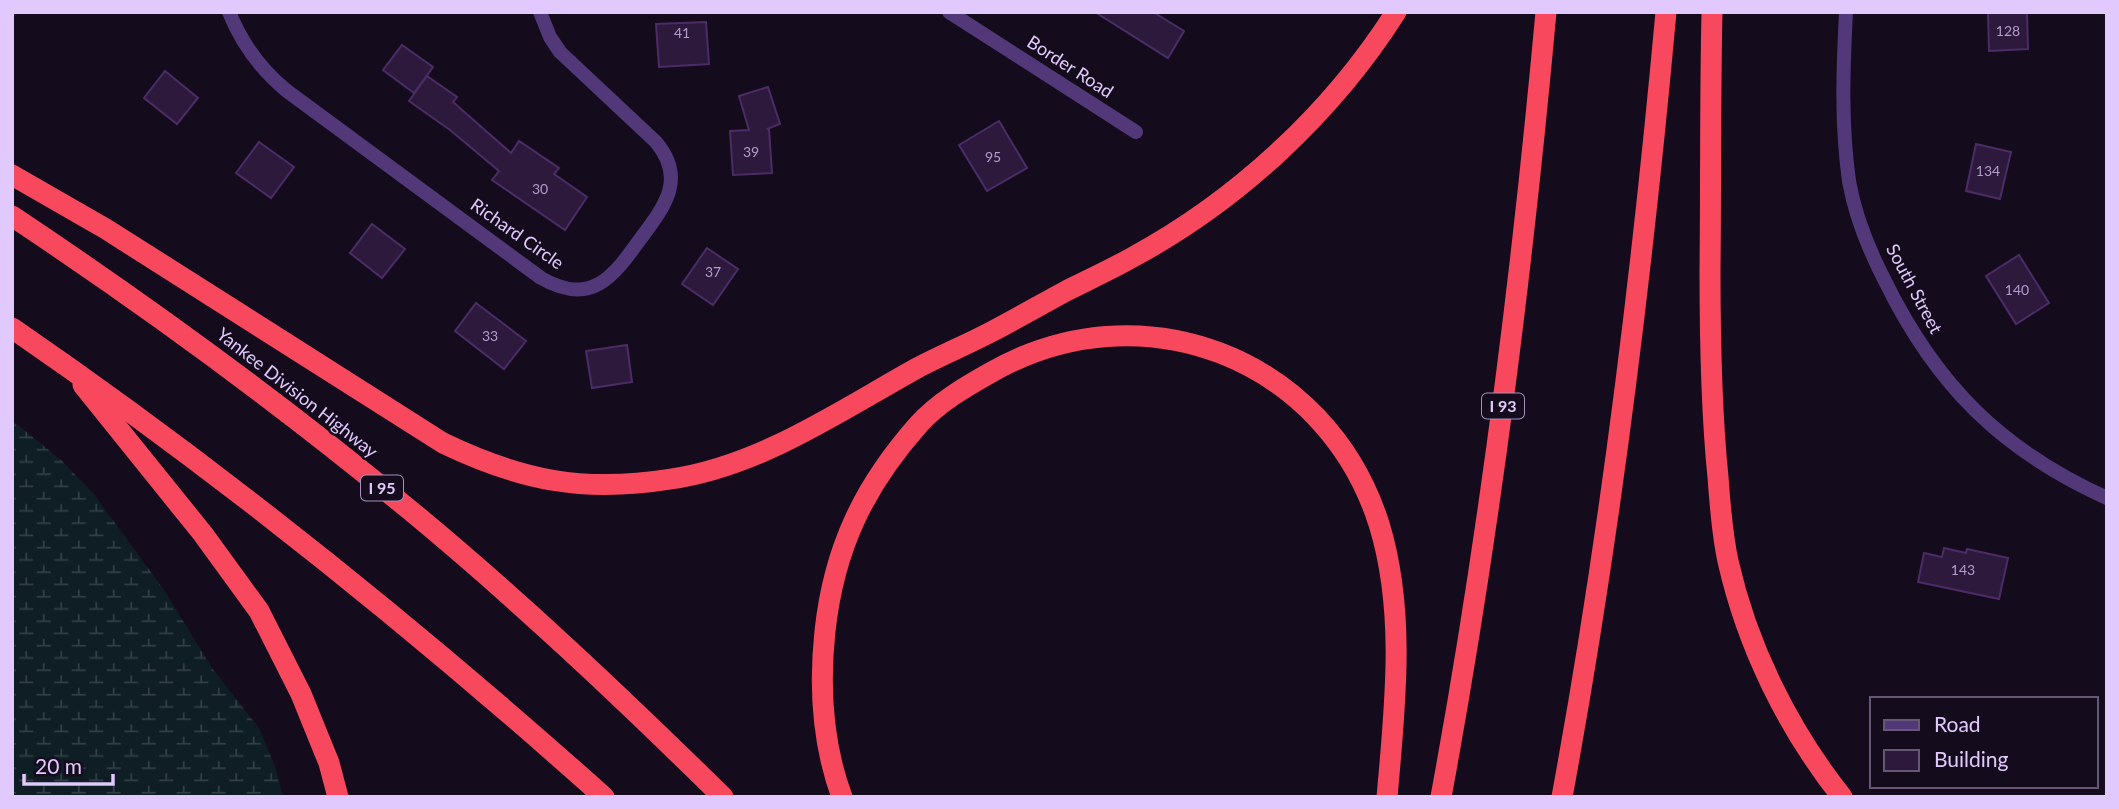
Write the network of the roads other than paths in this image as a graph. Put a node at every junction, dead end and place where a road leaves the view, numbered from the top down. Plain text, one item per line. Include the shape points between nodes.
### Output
1 (229, 12) edge
2 (540, 12) edge
3 (949, 12) edge
4 (1396, 12) edge
5 (1546, 12) edge
6 (1666, 12) edge
7 (1712, 12) edge
8 (1846, 12) edge
9 (1136, 132) dead end
10 (12, 175) edge
11 (12, 216) edge
12 (12, 328) edge
13 (66, 365) junction
14 (2107, 498) edge
15 (338, 797) edge
16 (604, 797) edge
17 (723, 797) edge
18 (842, 797) edge
19 (1387, 797) edge
20 (1441, 797) edge
21 (1562, 797) edge
22 (1842, 797) edge

1 - 2 street, Richard Circle via 249,51 287,91 541,278 561,287 584,288 617,271 663,208 671,174 656,142 560,52
3 - 9 street, Border Road
4 - 10 highway via 1342,85 1284,147 1171,234 781,442 673,479 620,485 540,479 443,443 106,229
5 - 20 highway, I 93 via 1501,423
6 - 21 highway via 1621,429
7 - 22 highway via 1710,335 1713,431 1726,550 1758,653 1784,710
8 - 14 street, South Street via 1842,90 1850,183 1860,225 1898,308 1928,355 1986,422 2044,466
11 - 17 highway, Yankee Division Highway / I 95 via 222,363 411,512 578,658
12 - 13 highway
13 - 15 highway via 259,611 306,706
13 - 16 highway via 329,563
18 - 19 highway via 827,740 821,664 836,568 875,481 920,423 950,398 1011,361 1079,340 1138,335 1196,344 1260,371 1316,416 1353,466 1378,523 1394,607 1395,680

